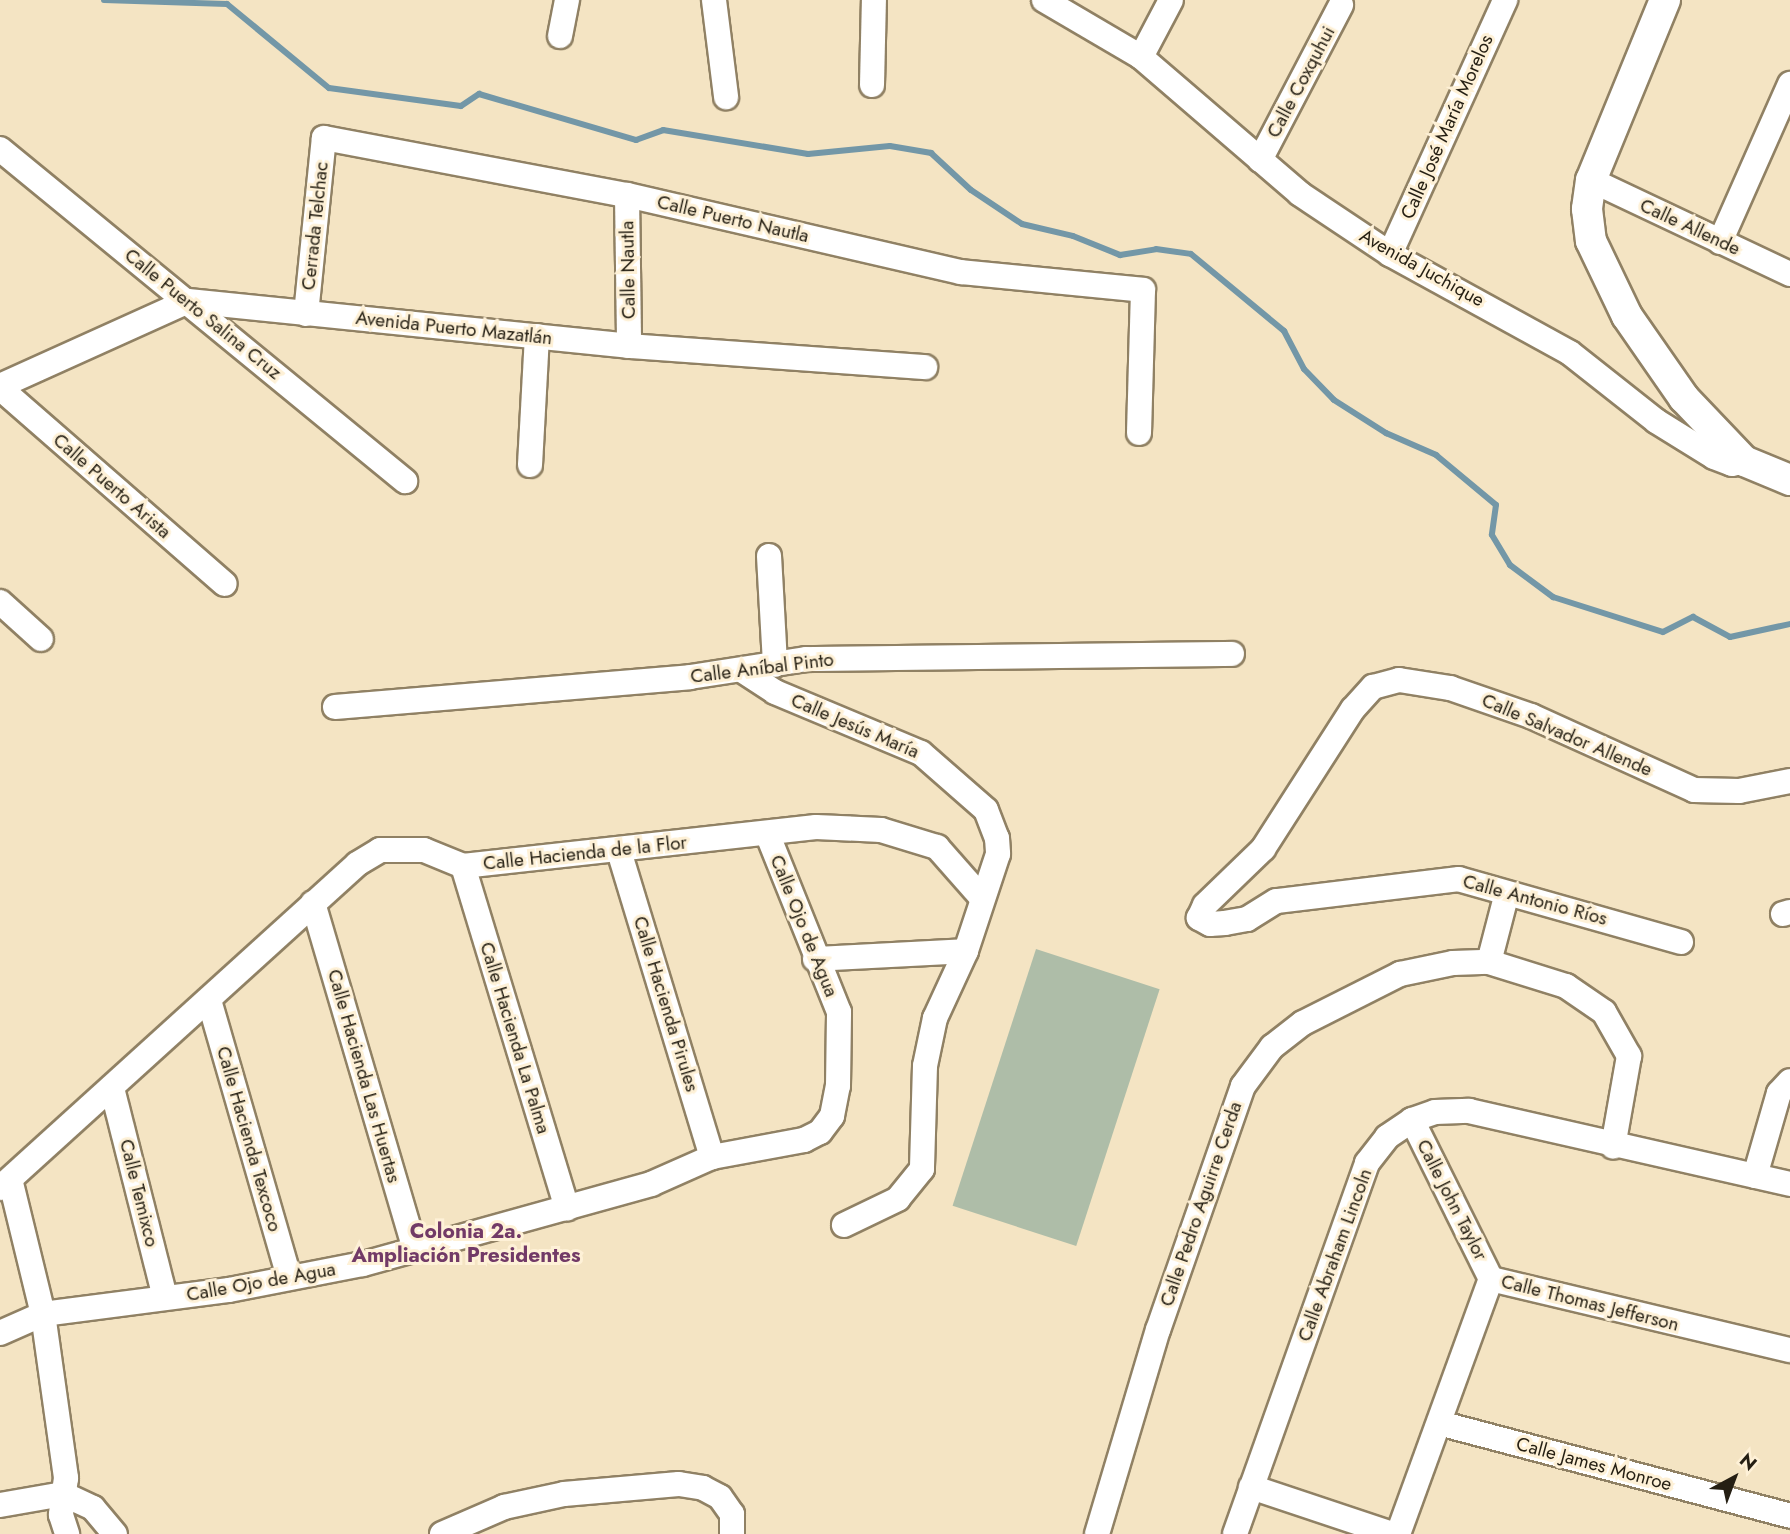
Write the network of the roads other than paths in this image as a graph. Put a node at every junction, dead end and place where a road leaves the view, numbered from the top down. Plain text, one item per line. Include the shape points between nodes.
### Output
1 (567, 0) edge
2 (714, 0) edge
3 (874, 0) edge
4 (1044, 0) edge
5 (1171, 0) edge
6 (1505, 0) edge
7 (1665, 0) edge
8 (1341, 5) dead end
9 (560, 36) dead end
10 (1141, 57) junction
11 (872, 85) dead end
12 (1790, 85) edge
13 (726, 97) dead end
14 (324, 138) joint
15 (0, 149) edge
16 (1260, 160) junction
17 (1591, 180) junction
18 (627, 195) junction
19 (1720, 242) junction
20 (1390, 254) junction
21 (1790, 274) edge
22 (188, 301) junction
23 (306, 314) junction
24 (537, 336) junction
25 (629, 346) junction
26 (926, 367) dead end
27 (0, 387) edge
28 (1139, 433) dead end
29 (1744, 461) junction
30 (530, 465) dead end
31 (1790, 480) edge
32 (405, 481) dead end
33 (769, 556) dead end
34 (225, 584) dead end
35 (0, 602) edge
36 (41, 639) dead end
37 (1232, 654) dead end
38 (775, 665) junction
39 (743, 671) junction
40 (335, 707) dead end
41 (1790, 782) edge
42 (767, 833) junction
43 (619, 851) junction
44 (463, 866) junction
45 (1507, 893) junction
46 (982, 898) junction
47 (313, 903) junction
48 (1225, 923) joint
49 (1681, 942) dead end
50 (966, 951) junction
51 (815, 959) junction
52 (1489, 962) junction
53 (209, 1000) junction
54 (1790, 1082) edge
55 (112, 1088) junction
56 (1412, 1120) junction
57 (1613, 1147) junction
58 (712, 1157) junction
59 (1755, 1176) junction
60 (1790, 1184) edge
61 (5, 1186) edge
62 (567, 1209) junction
63 (844, 1225) dead end
64 (415, 1249) junction
65 (289, 1278) junction
66 (1491, 1279) junction
67 (165, 1297) junction
68 (43, 1314) junction
69 (0, 1333) edge
70 (1790, 1350) edge
71 (1439, 1423) junction
72 (1251, 1487) junction
73 (63, 1494) junction
74 (0, 1505) edge
75 (1790, 1516) edge
76 (67, 1534) edge
77 (115, 1534) edge
78 (442, 1534) edge
79 (732, 1534) edge
80 (1097, 1534) edge
81 (1235, 1534) edge
82 (1392, 1534) edge
83 (1398, 1534) edge

1 - 9 street
2 - 13 street
3 - 11 street
4 - 10 street, Avenida Juchique
5 - 10 street
6 - 20 street, Calle José María Morelos
7 - 17 street
8 - 16 street, Calle Coxquhui
10 - 16 street, Avenida Juchique
12 - 19 street
14 - 18 street, Calle Puerto Nautla
14 - 23 street, Cerrada Telchac
15 - 22 street, Calle Puerto Salina Cruz
16 - 20 street, Avenida Juchique via 1300,194
17 - 19 street, Calle Allende
17 - 29 street via 1587,209 1591,241 1627,316 1685,398
18 - 25 street, Calle Nautla
18 - 28 street, Calle Puerto Nautla via 961,272 1143,290
19 - 21 street, Calle Allende
20 - 29 street, Avenida Juchique via 1570,353 1656,421 1714,457 1732,464
22 - 23 street, Avenida Puerto Mazatlán
22 - 27 street
22 - 32 street, Calle Puerto Salina Cruz
23 - 24 street, Avenida Puerto Mazatlán
24 - 25 street, Avenida Puerto Mazatlán
24 - 30 street
25 - 26 street, Avenida Puerto Mazatlán
27 - 34 street, Calle Puerto Arista
29 - 31 street
33 - 38 street
35 - 36 street
37 - 38 street, Calle Aníbal Pinto via 806,659
38 - 39 street, Calle Aníbal Pinto
39 - 40 street, Calle Aníbal Pinto
39 - 46 street, Calle Jesús María via 775,692 921,753 962,785 986,810 997,838 998,853
41 - 48 street, Calle Salvador Allende via 1739,791 1694,790 1531,716 1437,686 1399,680 1373,687 1353,709 1263,849 1205,905 1199,918
42 - 43 street, Calle Hacienda de la Flor
42 - 46 street, Calle Hacienda de la Flor via 816,827 881,830 918,838 937,847
42 - 51 street, Calle Ojo de Agua
43 - 44 street, Calle Hacienda de la Flor
43 - 58 street, Calle Hacienda Pirules
44 - 47 street, Calle Hacienda de la Flor via 424,850 380,850
44 - 62 street, Calle Hacienda La Palma
45 - 48 street, Calle Antonio Ríos via 1459,879 1416,881 1276,901 1247,919
45 - 49 street, Calle Antonio Ríos
45 - 52 street
46 - 50 street, Calle Jesús María
47 - 53 street, Calle Hacienda de la Flor
47 - 64 street, Calle Hacienda Las Huertas
50 - 51 street
50 - 63 street, Calle Jesús María via 935,1018 925,1066 922,1169 898,1199
51 - 58 street, Calle Ojo de Agua via 839,1012 838,1086 832,1116 820,1132 804,1140
52 - 57 street, Calle Pedro Aguirre Cerda via 1566,986 1590,999 1619,1031 1629,1056 1628,1079
52 - 80 street, Calle Pedro Aguirre Cerda via 1452,963 1400,974 1303,1023 1272,1047 1243,1086 1197,1211
53 - 55 street, Calle Hacienda de la Flor
53 - 65 street, Calle Hacienda Texcoco
54 - 59 street via 1779,1093
55 - 61 street, Calle Hacienda de la Flor
55 - 67 street, Calle Temixco
56 - 57 street, Calle Abraham Lincoln via 1435,1112 1469,1111
56 - 66 street, Calle John Taylor
56 - 72 street, Calle Abraham Lincoln via 1387,1137 1367,1163
57 - 59 street, Calle Abraham Lincoln
58 - 62 street, Calle Ojo de Agua via 651,1184
59 - 60 street, Calle Abraham Lincoln
61 - 68 street
62 - 64 street, Calle Ojo de Agua
64 - 65 street, Calle Ojo de Agua
65 - 67 street, Calle Ojo de Agua
66 - 70 street, Calle Thomas Jefferson
66 - 71 street, Calle Thomas Jefferson
67 - 68 street, Calle Ojo de Agua
68 - 69 street, Calle Ojo de Agua
68 - 73 street via 66,1478
71 - 75 street, Calle James Monroe
71 - 83 street, Calle Thomas Jefferson
72 - 81 street, Calle Abraham Lincoln
72 - 82 street
73 - 74 street
73 - 76 street via 61,1515
73 - 77 street via 93,1508
78 - 79 street via 504,1507 564,1494 679,1484 720,1497 732,1514

